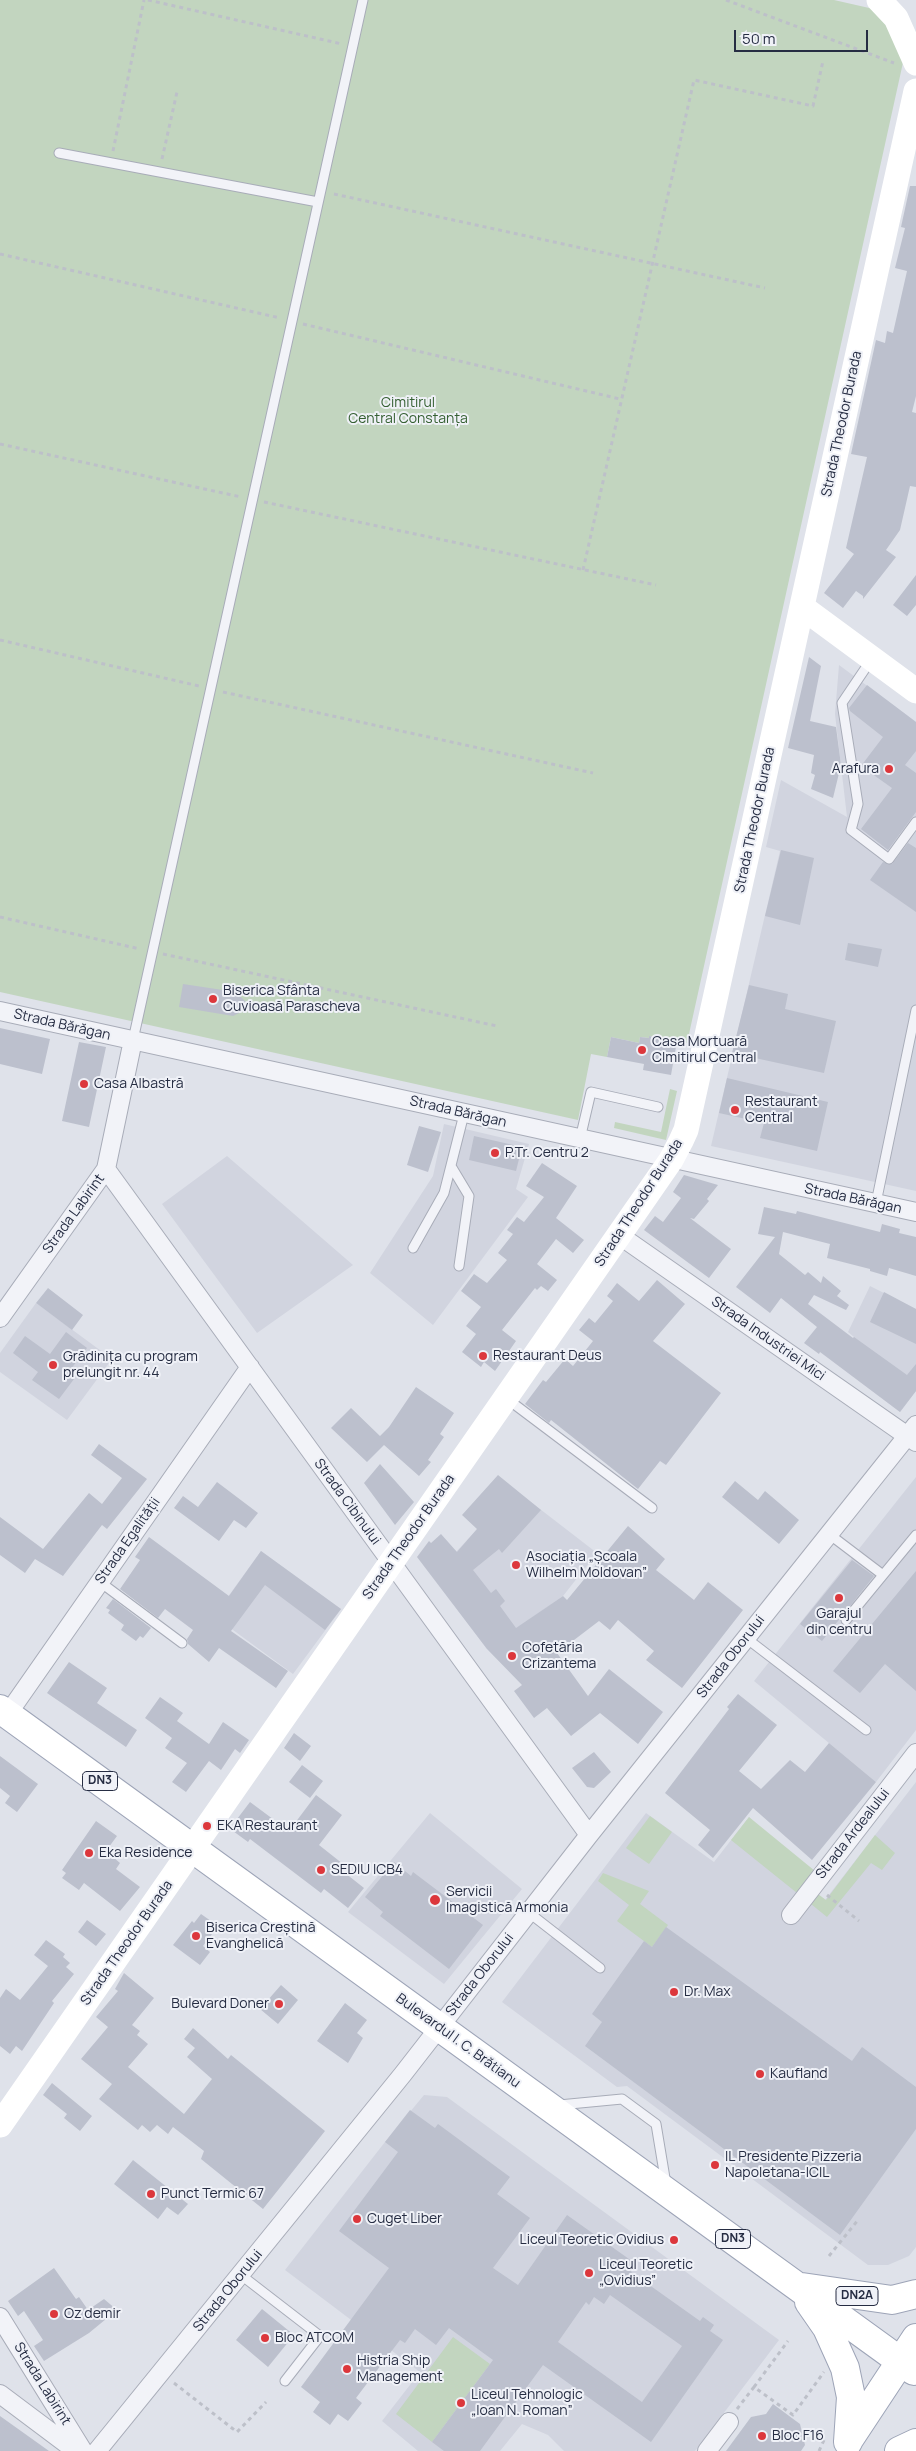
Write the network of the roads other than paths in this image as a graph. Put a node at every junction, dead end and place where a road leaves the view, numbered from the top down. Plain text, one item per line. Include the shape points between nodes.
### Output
1 (363, 0) edge
2 (879, 0) edge
3 (909, 65) edge
4 (916, 91) edge
5 (59, 153) dead end
6 (318, 202) junction
7 (802, 607) junction
8 (872, 659) junction
9 (916, 691) edge
10 (916, 822) edge
11 (916, 1010) edge
12 (0, 1011) edge
13 (133, 1040) junction
14 (658, 1107) dead end
15 (464, 1114) junction
16 (580, 1139) junction
17 (671, 1160) junction
18 (451, 1166) junction
19 (106, 1169) junction
20 (876, 1203) junction
21 (916, 1212) edge
22 (619, 1235) junction
23 (413, 1248) dead end
24 (460, 1266) dead end
25 (0, 1318) edge
26 (250, 1367) junction
27 (506, 1398) junction
28 (913, 1435) edge
29 (652, 1508) dead end
30 (829, 1534) junction
31 (916, 1535) edge
32 (391, 1563) junction
33 (883, 1575) junction
34 (100, 1582) junction
35 (846, 1620) dead end
36 (746, 1638) junction
37 (182, 1643) dead end
38 (4, 1712) edge
39 (866, 1730) dead end
40 (916, 1753) edge
41 (589, 1835) junction
42 (192, 1848) junction
43 (528, 1912) junction
44 (791, 1915) dead end
45 (600, 1968) dead end
46 (439, 2027) junction
47 (549, 2106) junction
48 (0, 2125) edge
49 (668, 2192) junction
50 (241, 2275) junction
51 (798, 2286) junction
52 (916, 2294) edge
53 (0, 2317) edge
54 (916, 2338) edge
55 (912, 2368) edge
56 (285, 2381) dead end
57 (0, 2394) edge
58 (729, 2422) road end
59 (916, 2443) edge
60 (850, 2448) edge
61 (76, 2451) edge
62 (83, 2451) edge
63 (97, 2451) edge
64 (707, 2451) edge
65 (899, 2451) edge

1 - 6 lane
2 - 3 street via 896,18
4 - 7 street, Strada Theodor Burada
5 - 6 lane
6 - 13 lane
7 - 8 street
7 - 17 street, Strada Theodor Burada via 686,1130
8 - 9 street
8 - 10 lane via 842,702 858,804 851,830 890,859
11 - 20 lane
12 - 13 street, Strada Bărăgan
13 - 15 street, Strada Bărăgan
13 - 19 street, Strada Labirint
14 - 16 lane via 591,1092
15 - 16 street, Strada Bărăgan
15 - 18 lane
16 - 17 street, Strada Bărăgan
17 - 20 street, Strada Bărăgan
17 - 22 street, Strada Theodor Burada
18 - 23 lane via 444,1193
18 - 24 lane via 469,1196
19 - 25 street, Strada Labirint
19 - 26 street, Strada Cibinului
20 - 21 street, Strada Bărăgan
22 - 27 street, Strada Theodor Burada
22 - 28 street, Strada Industriei Mici
26 - 32 street, Strada Cibinului
26 - 34 street, Strada Egalității
27 - 29 lane
27 - 32 street, Strada Theodor Burada
28 - 30 street, Strada Oborului
30 - 33 lane
30 - 36 street, Strada Oborului
31 - 33 lane
32 - 41 street, Strada Cibinului
32 - 42 street, Strada Theodor Burada
33 - 35 lane
34 - 37 lane
34 - 38 street, Strada Egalității
36 - 39 lane
36 - 41 street, Strada Oborului
38 - 42 main road, Bulevardul I. C. Brătianu / DN3
40 - 44 street, Strada Ardealului
41 - 43 street, Strada Oborului
42 - 46 main road, Bulevardul I. C. Brătianu / DN3
42 - 48 street, Strada Theodor Burada
43 - 45 lane
43 - 46 street, Strada Oborului
46 - 47 main road, Bulevardul I. C. Brătianu / DN3
46 - 50 street, Strada Oborului
47 - 49 main road, Bulevardul I. C. Brătianu / DN3
47 - 49 lane via 622,2099 656,2124
49 - 51 main road, Bulevardul I. C. Brătianu / DN3
50 - 56 lane via 320,2336
50 - 63 street, Strada Oborului
51 - 52 main road, DN2A via 892,2300
51 - 55 main road, Bulevardul I. C. Brătianu / DN3
51 - 60 main road via 827,2328 845,2368 851,2397
53 - 62 street, Strada Labirint
54 - 55 main road
55 - 60 main road
57 - 61 street
58 - 64 street
59 - 65 main road

